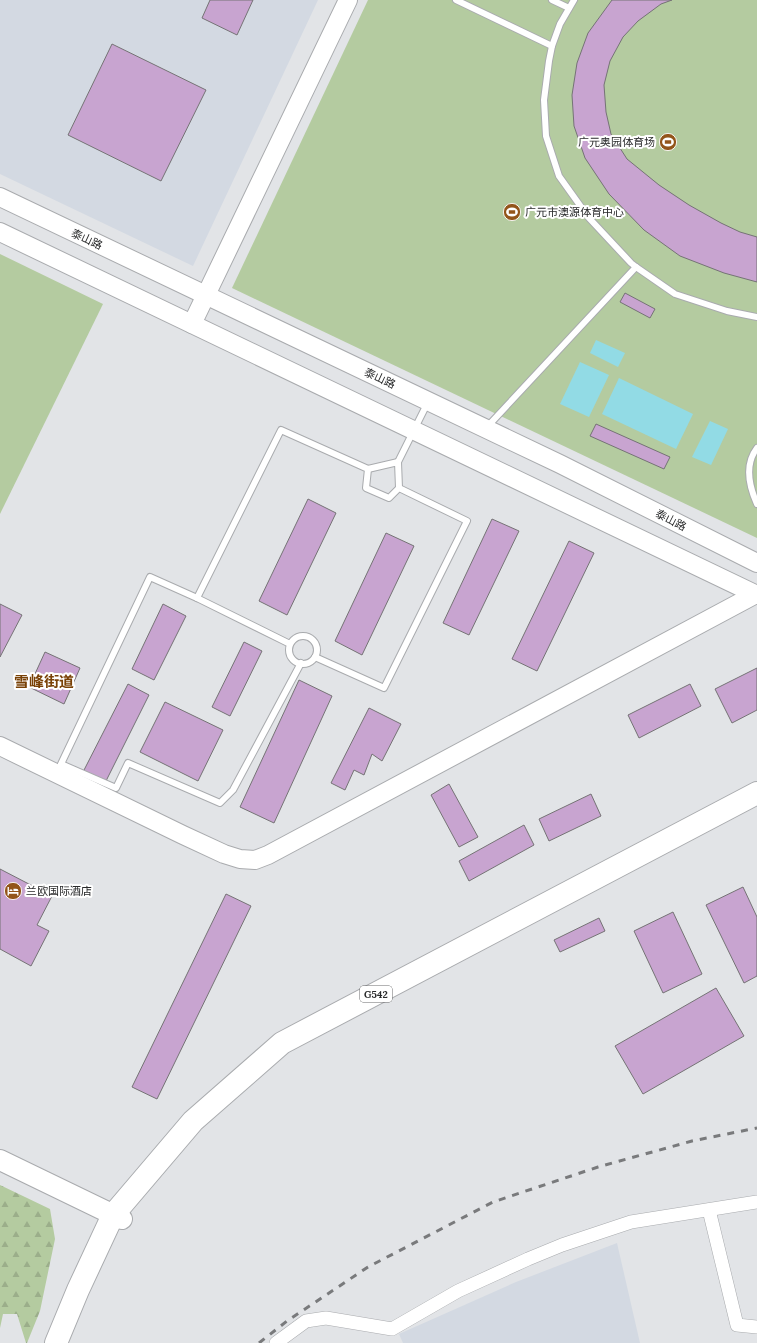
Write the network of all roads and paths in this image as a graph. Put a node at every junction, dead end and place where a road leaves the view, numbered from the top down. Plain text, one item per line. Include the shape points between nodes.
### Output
1 (348, 0) edge
2 (456, 0) edge
3 (552, 0) edge
4 (574, 0) edge
5 (569, 8) junction
6 (552, 46) junction
7 (0, 197) edge
8 (0, 232) edge
9 (636, 267) junction
10 (206, 295) junction
11 (757, 317) edge
12 (192, 324) junction
13 (429, 401) junction
14 (486, 428) junction
15 (414, 430) junction
16 (757, 448) edge
17 (398, 462) junction
18 (368, 469) junction
19 (399, 488) junction
20 (757, 504) edge
21 (757, 564) edge
22 (757, 594) edge
23 (197, 598) junction
24 (290, 644) junction
25 (315, 657) junction
26 (301, 664) junction
27 (0, 746) edge
28 (757, 793) edge
29 (757, 810) edge
30 (0, 1160) edge
31 (0, 1170) edge
32 (757, 1202) edge
33 (709, 1210) junction
34 (116, 1221) junction
35 (757, 1327) edge
36 (56, 1343) edge
37 (276, 1343) edge

1 - 10 street
2 - 6 lane
3 - 5 lane
4 - 5 lane
5 - 6 lane
6 - 9 lane via 544,100 546,136 559,176 589,218
7 - 10 street, 泰山路
8 - 12 street
9 - 11 lane via 675,294 727,311
9 - 14 lane
10 - 12 street
10 - 13 street, 泰山路
12 - 15 street
13 - 14 street, 泰山路
13 - 15 lane
14 - 21 street, 泰山路
15 - 17 lane
15 - 22 street
16 - 20 lane via 749,470 750,488
17 - 18 lane
17 - 19 lane
18 - 19 lane via 366,488 389,498
18 - 23 lane via 281,430
19 - 25 lane via 467,522 384,688
22 - 27 street via 255,860 224,854
23 - 24 lane
23 - 26 lane via 150,576 61,764 116,788 128,763 220,803 234,790
24 - 25 lane via 296,637 305,636 313,640 317,648
24 - 26 lane via 289,653
25 - 26 lane
28 - 34 highway, G542 via 282,1043 193,1121
29 - 34 highway, G542 via 288,1056 201,1128
30 - 34 main road
31 - 34 main road
32 - 33 street
33 - 35 street via 737,1325
33 - 37 street via 631,1222 562,1245 479,1281 392,1329 326,1318 306,1321
34 - 36 highway, G542 via 78,1290

